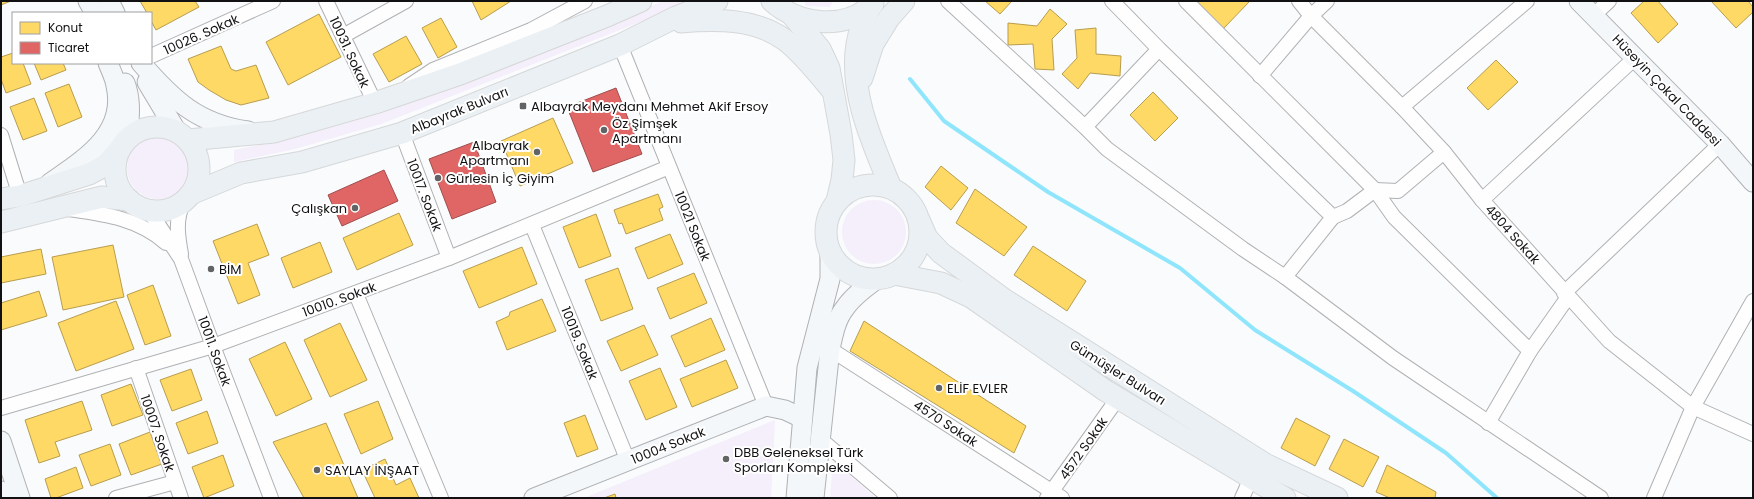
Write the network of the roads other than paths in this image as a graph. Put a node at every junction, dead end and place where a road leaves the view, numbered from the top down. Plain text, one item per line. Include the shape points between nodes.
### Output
1 (88, 1) edge
2 (109, 1) edge
3 (273, 1) edge
4 (326, 1) edge
5 (406, 1) edge
6 (585, 1) edge
7 (621, 1) edge
8 (641, 1) edge
9 (717, 1) edge
10 (754, 1) edge
11 (904, 1) edge
12 (948, 1) edge
13 (1112, 1) edge
14 (1186, 1) edge
15 (1299, 1) edge
16 (1327, 1) edge
17 (1527, 1) edge
18 (1580, 1) edge
19 (1609, 1) edge
20 (874, 4) edge
21 (781, 8) edge
22 (91, 12) edge
23 (94, 12) edge
24 (114, 12) edge
25 (1311, 16) junction
26 (1594, 16) junction
27 (664, 23) junction
28 (580, 27) junction
29 (531, 30) junction
30 (343, 36) junction
31 (620, 45) junction
32 (1160, 49) junction
33 (511, 54) junction
34 (152, 56) edge
35 (1636, 57) junction
36 (108, 64) edge
37 (118, 64) edge
38 (138, 64) edge
39 (142, 64) edge
40 (1260, 76) junction
41 (833, 91) junction
42 (858, 92) junction
43 (402, 94) junction
44 (375, 104) junction
45 (1402, 107) junction
46 (1086, 126) junction
47 (274, 132) junction
48 (402, 133) junction
49 (1, 135) edge
50 (183, 136) junction
51 (124, 144) junction
52 (1720, 144) junction
53 (1444, 152) junction
54 (669, 167) junction
55 (1753, 182) edge
56 (891, 188) junction
57 (1375, 190) junction
58 (20, 195) edge
59 (188, 198) junction
60 (129, 200) junction
61 (1482, 200) junction
62 (837, 202) junction
63 (60, 208) junction
64 (148, 209) junction
65 (1333, 217) junction
66 (919, 220) junction
67 (1, 222) edge
68 (532, 224) junction
69 (830, 253) junction
70 (449, 258) junction
71 (182, 259) junction
72 (885, 276) junction
73 (1285, 277) junction
74 (356, 294) junction
75 (1566, 295) junction
76 (1753, 301) edge
77 (212, 346) junction
78 (830, 349) junction
79 (1530, 351) junction
80 (136, 368) junction
81 (1118, 398) junction
82 (766, 406) junction
83 (1693, 407) junction
84 (1, 408) edge
85 (802, 418) junction
86 (1488, 423) junction
87 (1753, 434) edge
88 (820, 438) junction
89 (1, 441) edge
90 (628, 461) junction
91 (1252, 478) junction
92 (175, 482) junction
93 (1, 491) edge
94 (1054, 496) edge
95 (4, 498) edge
96 (20, 498) edge
97 (116, 498) edge
98 (181, 498) edge
99 (271, 498) edge
100 (441, 498) edge
101 (534, 498) edge
102 (796, 498) edge
103 (814, 498) edge
104 (890, 498) edge
105 (1242, 498) edge
106 (1285, 498) edge
107 (1338, 498) edge
108 (1601, 498) edge
109 (1654, 498) edge

1 - 22 street
1 - 23 street
2 - 24 street
3 - 34 street, 10026. Sokak
4 - 30 street, 10031. Sokak
5 - 30 street
6 - 29 street
7 - 28 street
8 - 28 main road
9 - 27 main road, Albayrak Bulvarı
10 - 21 main road
11 - 42 main road via 889,18 873,44
12 - 46 street
13 - 32 street
14 - 40 street
15 - 25 street, 4804 Sokak
16 - 25 street
17 - 45 street
18 - 26 street, Hüseyin Çokal Caddesi
19 - 26 street
20 - 21 main road via 853,16 833,22 812,21
20 - 42 main road via 862,24 856,43
21 - 41 main road via 820,49 829,68
25 - 40 street
25 - 45 street, 4804 Sokak
26 - 35 street, Hüseyin Çokal Caddesi
27 - 31 main road, Albayrak Bulvarı
27 - 41 main road via 728,20 773,33 800,53
28 - 33 main road
29 - 33 street
29 - 43 street via 433,70 409,86
30 - 44 street, 10031. Sokak
31 - 48 main road, Albayrak Bulvarı
31 - 54 street, 10021 Sokak
32 - 46 street
32 - 65 street
33 - 43 main road
35 - 52 street, Hüseyin Çokal Caddesi
35 - 61 street
36 - 58 street via 117,87 118,101 108,133 92,154
37 - 51 street via 129,93 130,106
38 - 50 street via 148,85
39 - 47 street via 166,91 183,106 203,118 235,129
40 - 57 street
41 - 62 main road via 844,160
42 - 56 main road via 869,132
43 - 44 main road
44 - 47 main road
45 - 53 street, 4804 Sokak
46 - 73 street via 1107,149
47 - 50 main road
48 - 59 main road, Albayrak Bulvarı via 302,162 241,173
48 - 70 street, 10017. Sokak
49 - 58 street
50 - 51 main road via 165,128 152,127 139,131
50 - 59 main road via 196,151 199,165 198,179
51 - 58 main road via 106,165 98,170
51 - 60 main road via 116,162 116,175 120,189
52 - 55 street, Hüseyin Çokal Caddesi
52 - 75 street
53 - 57 street via 1398,191
53 - 61 street, 4804 Sokak
54 - 68 street, 10010. Sokak
54 - 82 street, 10021 Sokak
56 - 62 main road via 871,184 855,187 841,196
56 - 66 main road via 912,205
57 - 65 street via 1347,211
57 - 79 street via 1394,217
59 - 64 main road via 170,209
59 - 71 street via 179,211 177,228
60 - 63 main road via 102,197
60 - 64 main road via 141,208
61 - 75 street, 4804 Sokak
62 - 69 main road via 831,208 826,224
63 - 67 main road
63 - 71 street via 115,217 142,226 160,237
64 - 71 street, 10011. Sokak
65 - 73 street
66 - 72 main road via 920,236 916,252 907,264
66 - 107 main road, Gümüşler Bulvarı via 927,238 941,253 1005,300 1265,464
68 - 70 street, 10010. Sokak
68 - 90 street, 10019. Sokak
69 - 72 main road via 839,265 852,274 866,279
69 - 85 street via 830,279 806,368
70 - 74 street, 10010. Sokak
71 - 77 street, 10011. Sokak
72 - 78 street via 860,292 844,308 834,331
72 - 81 main road, Gümüşler Bulvarı via 941,283 970,297
73 - 86 street via 1393,358
74 - 77 street, 10010. Sokak
74 - 100 street
75 - 79 street
75 - 83 street, 4804 Sokak via 1609,341
76 - 83 street
77 - 80 street, 10010. Sokak
77 - 99 street, 10011. Sokak
78 - 88 street
78 - 94 street, 4570 Sokak
79 - 86 street
80 - 84 street, 10010. Sokak
80 - 92 street, 10007. Sokak
81 - 91 main road, Gümüşler Bulvarı
81 - 94 street, 4572 Sokak
82 - 85 street via 785,410
82 - 90 street, 10004 Sokak
83 - 87 street, 4804 Sokak
83 - 109 street
85 - 102 street
86 - 108 street
88 - 103 street
88 - 104 street
89 - 96 street
90 - 101 street, 10004 Sokak
91 - 105 street
91 - 106 main road, Gümüşler Bulvarı
92 - 97 street
92 - 98 street, 10007. Sokak
93 - 95 street

